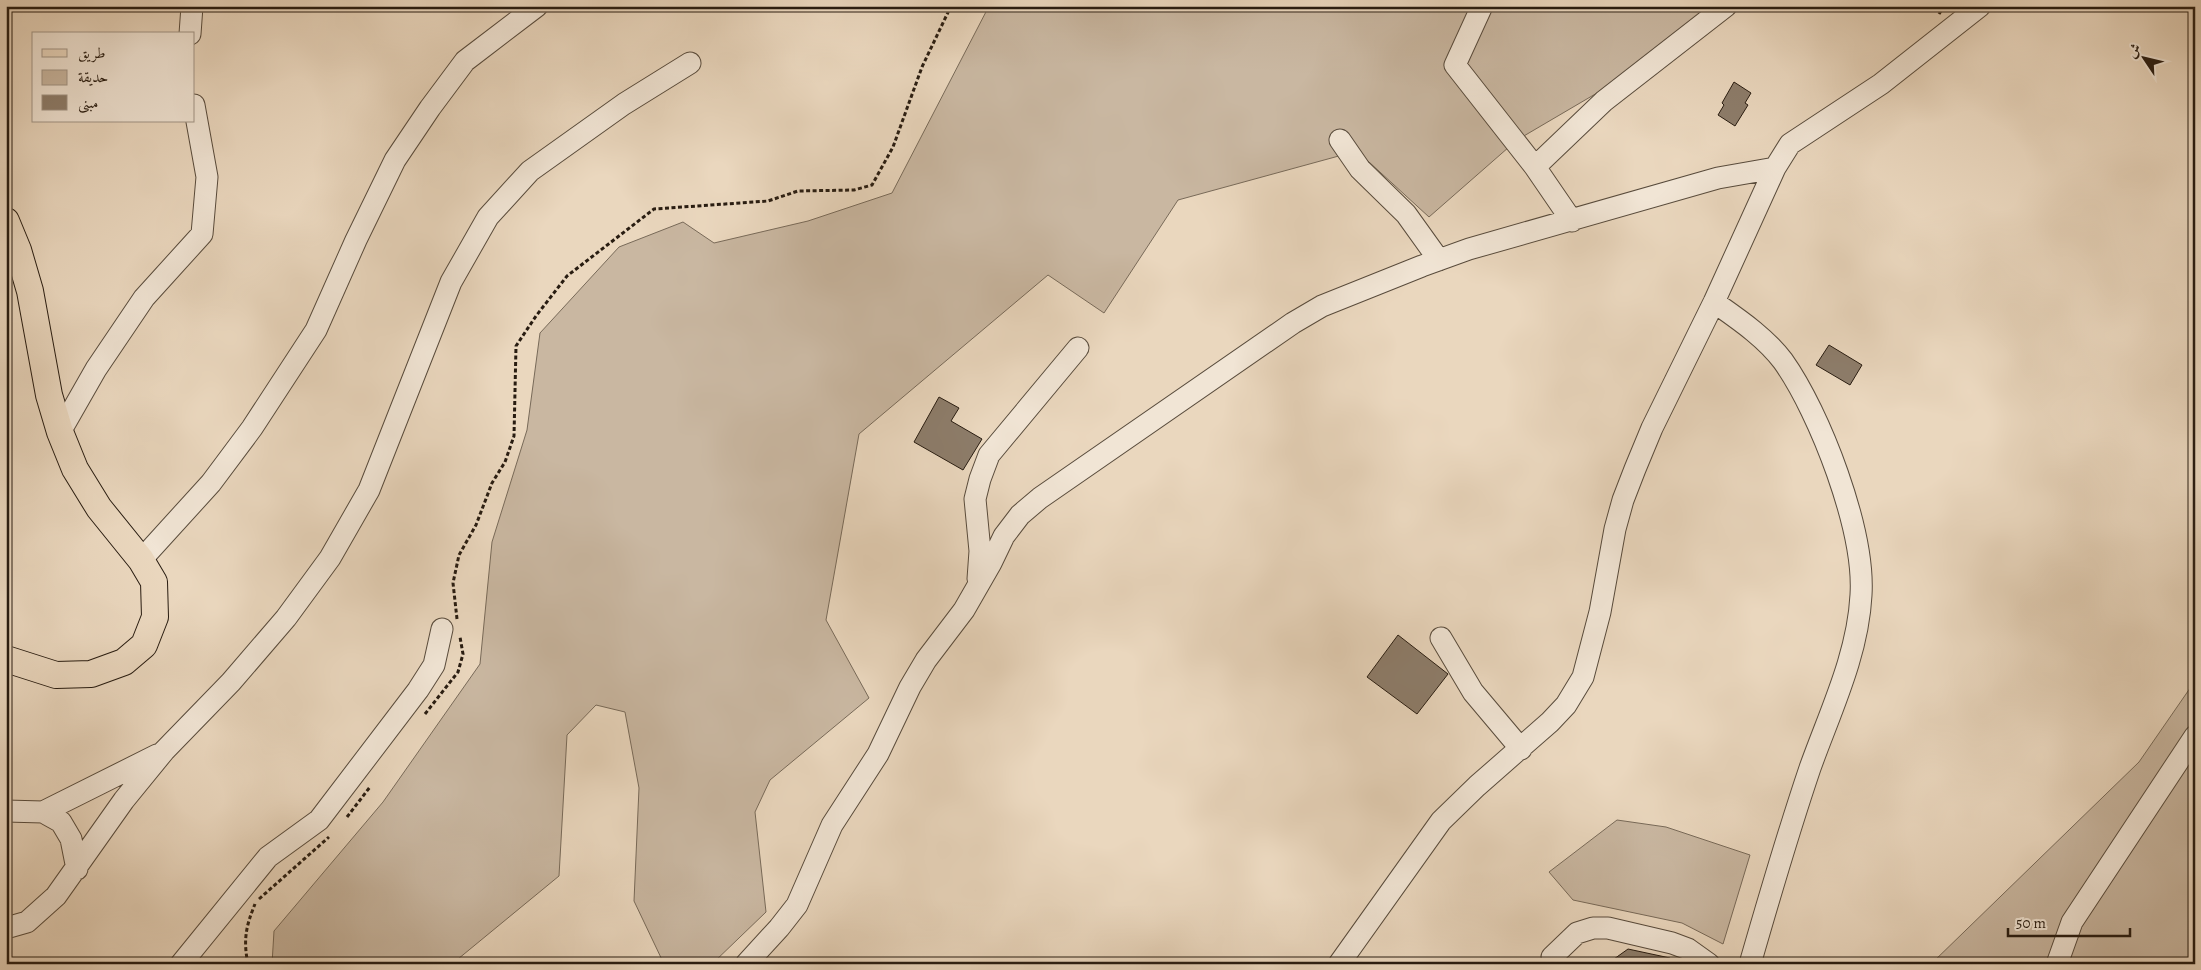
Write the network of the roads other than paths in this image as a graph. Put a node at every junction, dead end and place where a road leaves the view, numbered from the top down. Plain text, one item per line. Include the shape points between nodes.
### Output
1 (192, 6) edge
2 (537, 6) edge
3 (1482, 6) edge
4 (1726, 6) edge
5 (1980, 6) edge
6 (190, 32) edge
7 (690, 63) dead end
8 (195, 111) edge
9 (1340, 140) dead end
10 (1535, 167) junction
11 (1775, 168) junction
12 (6, 221) edge
13 (1572, 221) junction
14 (1439, 260) junction
15 (1714, 302) junction
16 (1078, 348) dead end
17 (60, 432) junction
18 (141, 560) junction
19 (977, 589) junction
20 (453, 627) road end
21 (1440, 638) dead end
22 (6, 658) edge
23 (2195, 736) edge
24 (1521, 749) junction
25 (164, 752) junction
26 (6, 811) edge
27 (43, 812) junction
28 (76, 869) junction
29 (6, 928) edge
30 (1552, 956) dead end
31 (181, 964) edge
32 (746, 964) edge
33 (1339, 964) edge
34 (1709, 964) edge
35 (1750, 964) edge
36 (2057, 964) edge

1 - 6 street
2 - 18 street via 465,61 430,108 395,160 316,330 252,428 211,483
3 - 10 street via 1455,65
4 - 10 street via 1604,101
5 - 11 street via 1881,84 1790,144
7 - 25 street via 624,104 530,172 488,218 451,282 370,490 330,558 286,618
8 - 17 street via 206,177 202,234 144,298 96,369
9 - 14 street via 1360,169 1406,214
10 - 13 street
11 - 13 street via 1718,178
11 - 15 street
12 - 17 main road via 30,291 49,394
13 - 14 street
14 - 19 street via 1322,306 1293,323 1078,472 1020,515 1004,536
15 - 24 street via 1652,428 1623,500 1583,676 1566,705
15 - 35 street via 1766,342 1798,386 1831,458 1847,504 1859,554 1861,584 1856,633 1845,671 1797,805
16 - 19 street via 989,455 976,499 980,551
17 - 18 main road via 75,469 99,508
18 - 22 main road via 154,582 155,617 144,645 124,662 92,674 56,675
19 - 32 street via 910,687 878,754 832,825 796,905
20 - 31 street via 418,690 320,820 268,858
21 - 24 street via 1473,692
23 - 36 street via 2072,922
24 - 33 street via 1441,820
25 - 27 street
25 - 28 street via 124,800
26 - 27 street
27 - 28 street via 61,822 71,839
28 - 29 street via 56,896 27,922
30 - 34 street via 1577,933 1608,928 1672,943 1688,949

